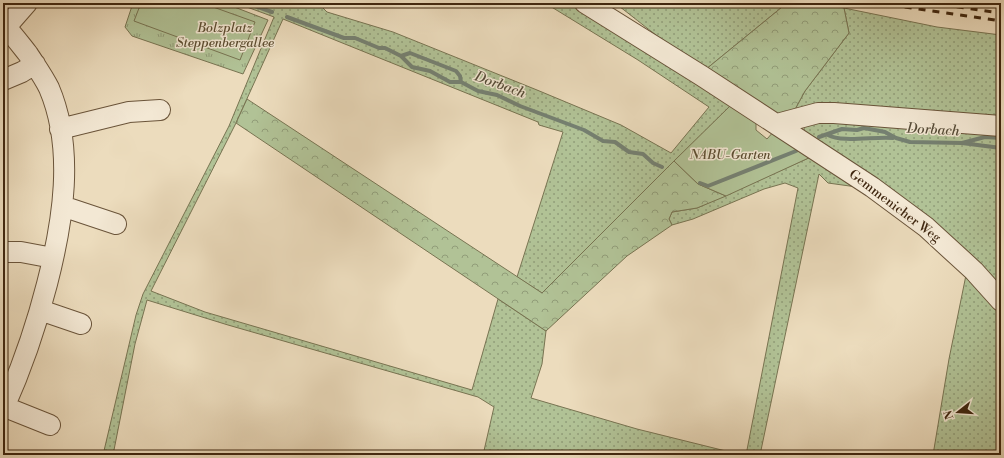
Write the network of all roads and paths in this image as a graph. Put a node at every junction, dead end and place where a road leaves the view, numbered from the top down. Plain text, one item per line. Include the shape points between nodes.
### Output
1 (27, 3) edge
2 (585, 3) edge
3 (5, 25) edge
4 (35, 64) junction
5 (3, 80) edge
6 (160, 110) dead end
7 (777, 124) junction
8 (1001, 126) edge
9 (60, 129) junction
10 (62, 206) junction
11 (116, 224) dead end
12 (3, 252) edge
13 (53, 258) junction
14 (1001, 301) edge
15 (40, 310) junction
16 (81, 324) dead end
17 (4, 408) edge
18 (50, 425) dead end

1 - 3 street
2 - 7 street, Gemmenicher Weg
3 - 4 street
4 - 5 street
4 - 9 street via 49,88
6 - 9 street via 129,112
7 - 8 street via 818,113 834,113
7 - 14 street, Gemmenicher Weg via 872,187 926,227 974,271
9 - 10 street via 63,152
10 - 11 street
10 - 13 street
12 - 13 street via 21,252
13 - 15 street
15 - 16 street
15 - 17 street
17 - 18 street

